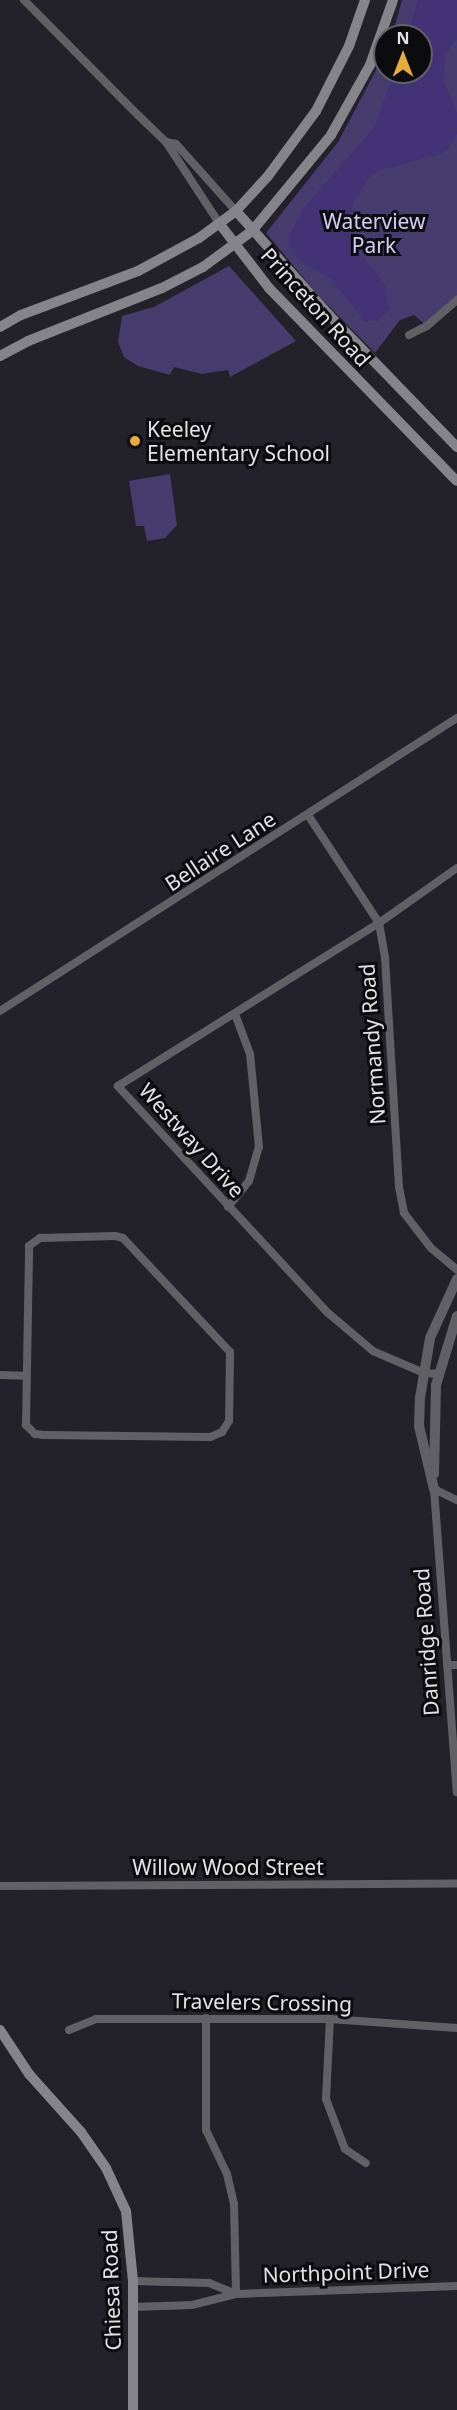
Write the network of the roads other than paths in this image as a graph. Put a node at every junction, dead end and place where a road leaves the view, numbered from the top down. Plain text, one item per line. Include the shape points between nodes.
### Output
1 (24, 0) edge
2 (365, 0) edge
3 (393, 0) edge
4 (166, 142) junction
5 (236, 211) junction
6 (219, 223) junction
7 (252, 231) junction
8 (234, 244) junction
9 (457, 300) edge
10 (0, 327) edge
11 (409, 334) dead end
12 (0, 356) edge
13 (457, 447) edge
14 (457, 481) edge
15 (457, 718) edge
16 (308, 815) junction
17 (457, 868) edge
18 (379, 923) junction
19 (0, 1011) edge
20 (235, 1014) junction
21 (228, 1207) junction
22 (457, 1270) edge
23 (457, 1279) edge
24 (457, 1316) edge
25 (424, 1373) junction
26 (438, 1374) junction
27 (0, 1375) edge
28 (24, 1376) junction
29 (434, 1489) junction
30 (457, 1500) edge
31 (447, 1665) junction
32 (457, 1665) edge
33 (457, 1792) edge
34 (457, 1884) edge
35 (0, 1886) edge
36 (206, 2018) junction
37 (330, 2019) junction
38 (457, 2028) edge
39 (69, 2030) dead end
40 (2, 2035) edge
41 (366, 2163) dead end
42 (133, 2281) junction
43 (457, 2286) edge
44 (236, 2294) junction
45 (133, 2307) junction
46 (134, 2410) edge

1 - 4 street, Princeton Road
2 - 5 main road via 349,46 316,111 268,176
3 - 7 main road via 370,65 331,135
4 - 5 street, Princeton Road via 176,144
4 - 6 street, Princeton Road
5 - 6 main road
5 - 7 main road, Princeton Road
6 - 8 main road, Princeton Road
6 - 10 main road via 132,274 21,315
7 - 8 main road
7 - 13 main road, Princeton Road
8 - 12 main road via 162,288
8 - 14 main road, Princeton Road via 336,360
9 - 11 street via 427,326
15 - 16 street, Bellaire Lane
16 - 18 street, Normandy Road
16 - 19 street, Bellaire Lane
17 - 18 street, Westway Drive
18 - 20 street, Westway Drive
18 - 22 street, Normandy Road via 386,958 399,1187 404,1213 431,1248
20 - 21 street via 250,1053 259,1147 249,1181
20 - 21 street, Westway Drive via 118,1086
21 - 25 street, Westway Drive via 327,1312 373,1351
23 - 25 street, Danridge Road via 435,1324
24 - 26 street, Danridge Road
25 - 26 street, Westway Drive
25 - 29 street, Danridge Road via 419,1426
26 - 29 street, Danridge Road
27 - 28 street
28 - 28 street via 23,1418 34,1434 210,1437 222,1432 229,1422 230,1352 123,1238 40,1238 28,1246
29 - 30 street
29 - 31 street, Danridge Road
31 - 32 street
31 - 33 street, Danridge Road
34 - 35 street, Willow Wood Street
36 - 37 street, Travelers Crossing
36 - 39 street, Travelers Crossing via 96,2019
36 - 44 street via 206,2130 227,2174 234,2204
37 - 38 street, Travelers Crossing
37 - 41 street via 326,2099 345,2149
40 - 42 main road, Chiesa Road via 106,2168 126,2211
42 - 44 street, Northpoint Drive via 209,2283
42 - 45 main road, Chiesa Road
43 - 44 street, Northpoint Drive
44 - 45 street, Northpoint Drive via 192,2305
45 - 46 main road, Chiesa Road

